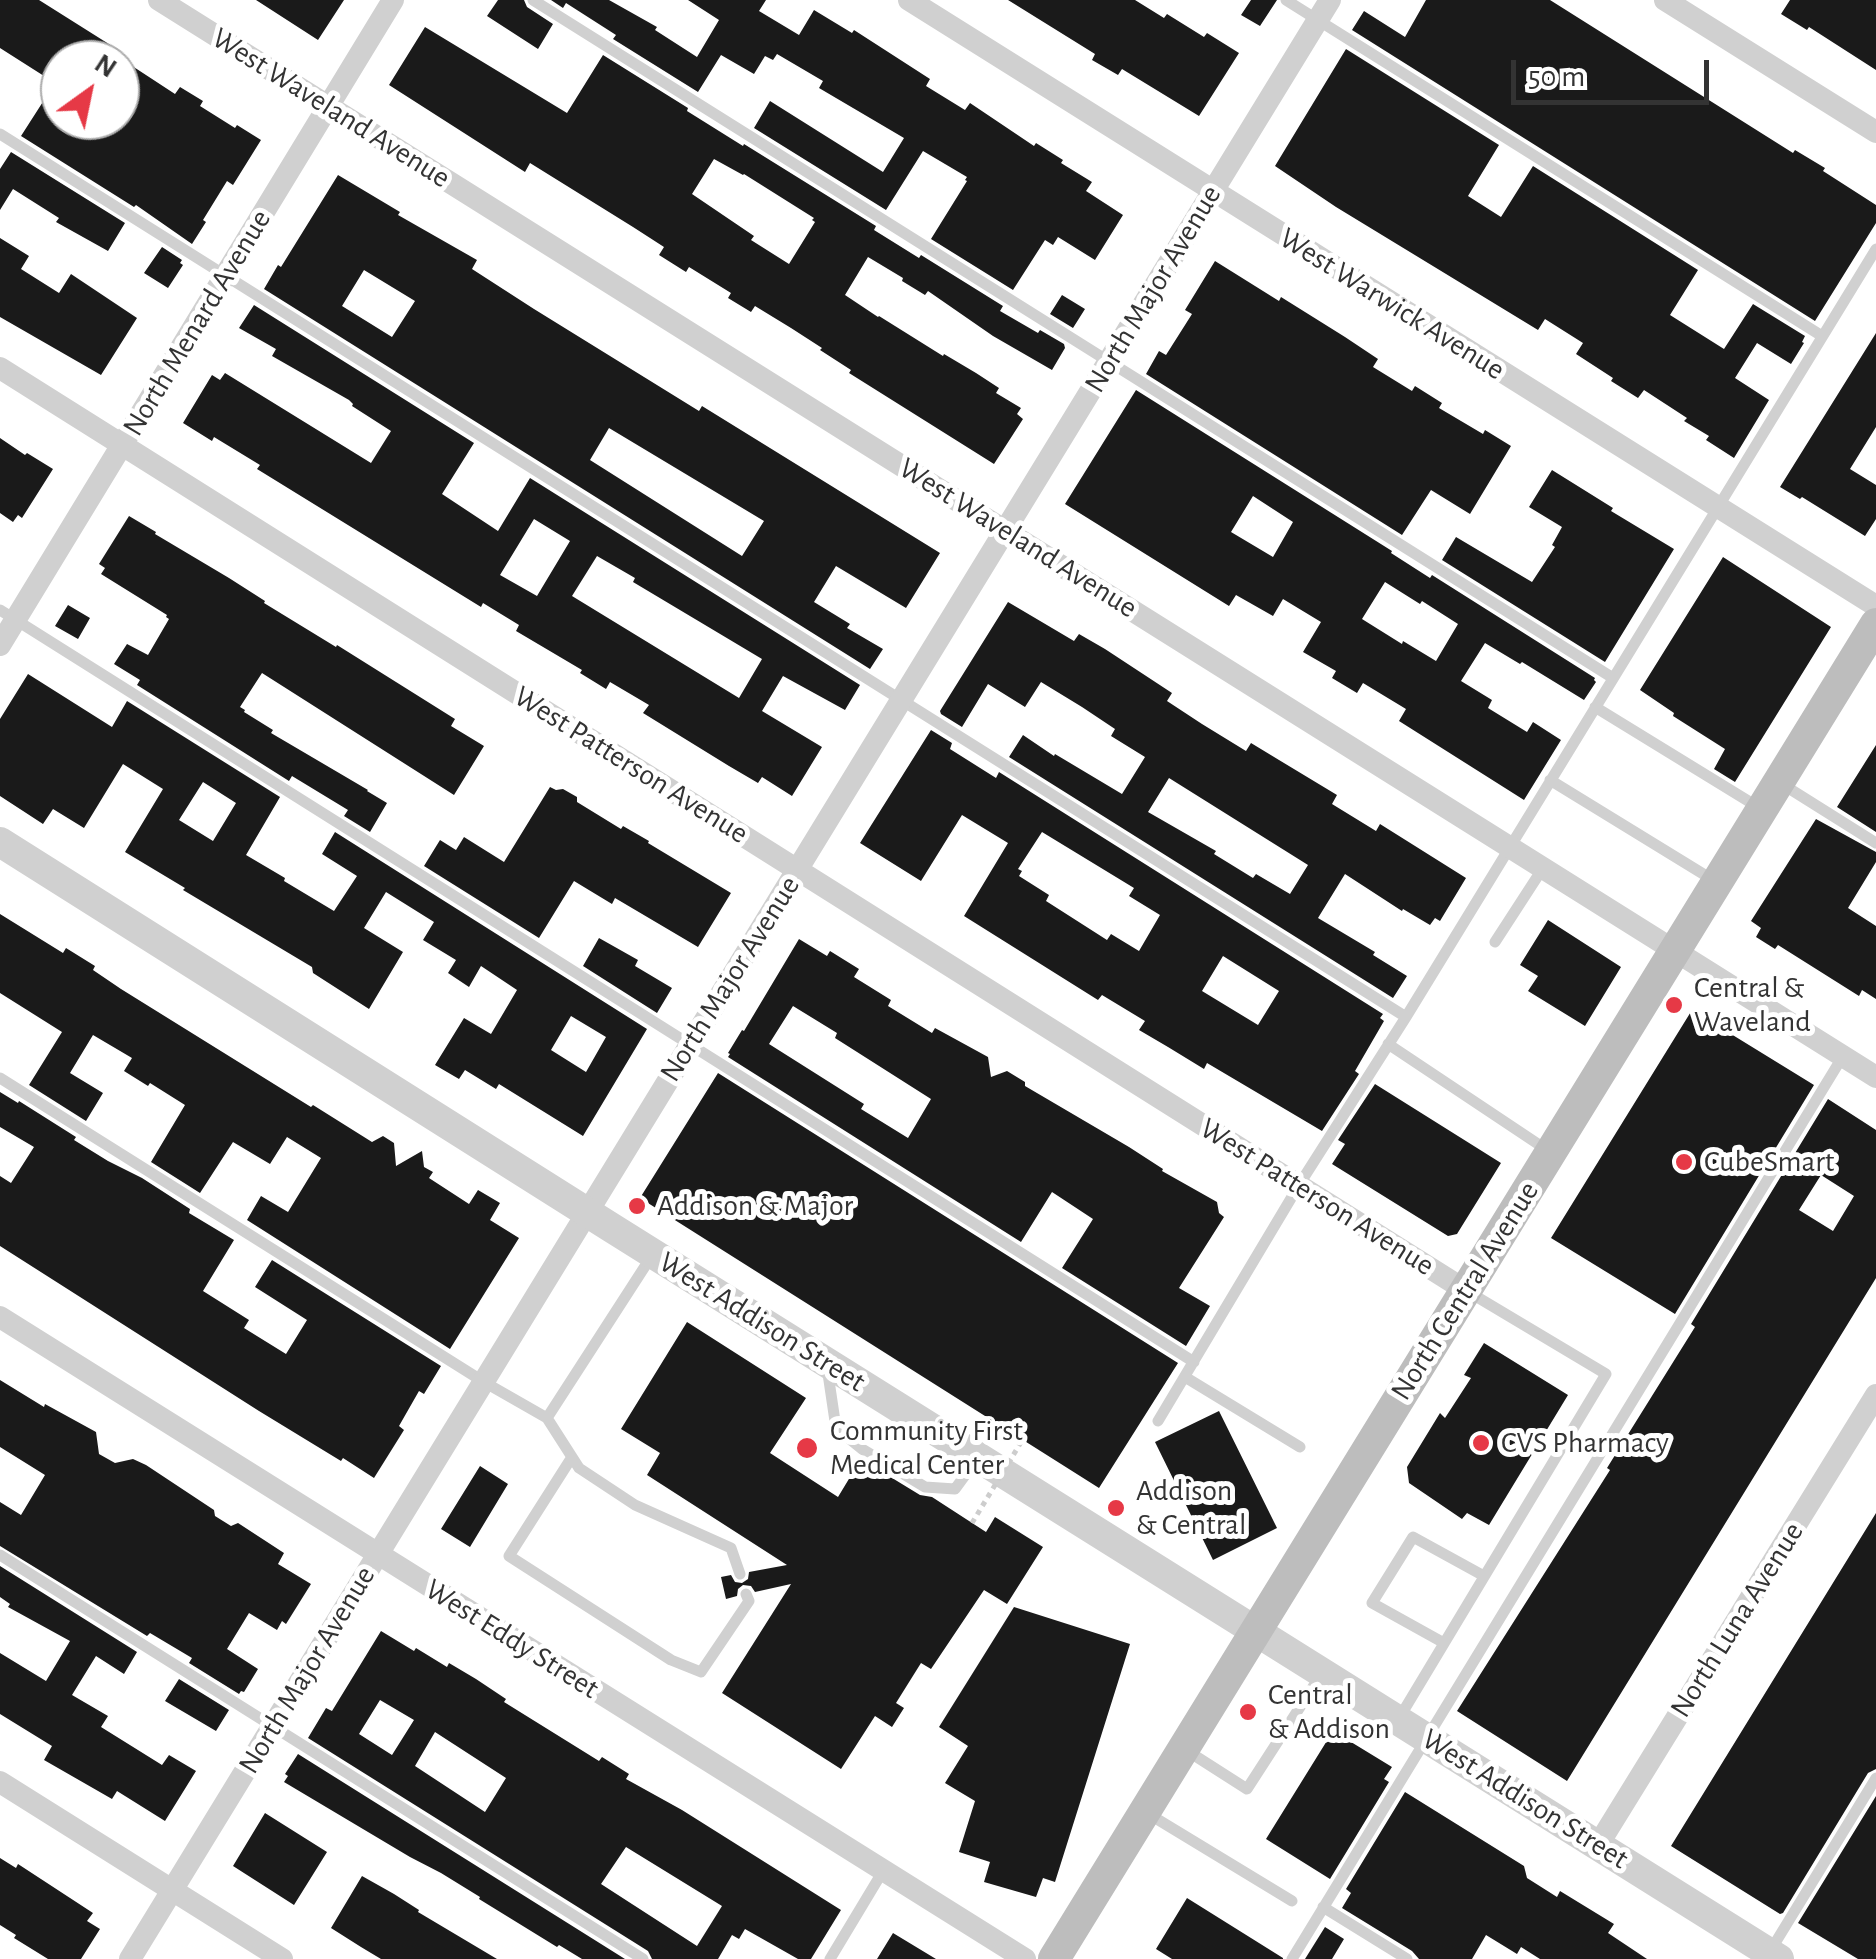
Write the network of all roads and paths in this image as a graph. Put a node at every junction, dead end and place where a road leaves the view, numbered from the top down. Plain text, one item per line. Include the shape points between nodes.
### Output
1 (159, 0) edge
2 (393, 0) edge
3 (533, 0) edge
4 (909, 0) edge
5 (1286, 0) edge
6 (1665, 0) edge
7 (1324, 10) edge
8 (328, 106) junction
9 (1876, 132) edge
10 (0, 134) edge
11 (1213, 191) junction
12 (1876, 248) edge
13 (226, 275) junction
14 (1822, 336) junction
15 (1109, 361) junction
16 (0, 368) edge
17 (122, 445) junction
18 (1717, 508) junction
19 (1005, 531) junction
20 (1876, 606) edge
21 (8, 615) edge
22 (1876, 624) edge
23 (0, 645) edge
24 (1613, 678) junction
25 (902, 700) junction
26 (1596, 707) junction
27 (1550, 780) junction
28 (1770, 796) junction
29 (0, 842) edge
30 (1876, 843) edge
31 (1510, 847) junction
32 (1543, 868) junction
33 (798, 870) junction
34 (1717, 883) junction
35 (1495, 942) dead end
36 (1675, 950) junction
37 (1406, 1016) junction
38 (1388, 1044) junction
39 (690, 1045) junction
40 (1843, 1056) junction
41 (1876, 1077) edge
42 (0, 1078) edge
43 (1551, 1152) junction
44 (1298, 1185) junction
45 (587, 1213) junction
46 (653, 1254) junction
47 (1466, 1290) junction
48 (0, 1317) edge
49 (1194, 1362) junction
50 (827, 1363) junction
51 (1185, 1377) junction
52 (484, 1382) junction
53 (1876, 1395) edge
54 (546, 1418) junction
55 (1158, 1421) dead end
56 (1023, 1439) dead end
57 (1300, 1446) dead end
58 (572, 1457) junction
59 (978, 1458) junction
60 (972, 1523) dead end
61 (0, 1555) edge
62 (378, 1555) junction
63 (740, 1574) dead end
64 (1484, 1576) junction
65 (746, 1594) dead end
66 (1255, 1631) junction
67 (1444, 1643) junction
68 (1322, 1673) junction
69 (1398, 1720) junction
70 (272, 1726) junction
71 (1426, 1738) junction
72 (1182, 1748) junction
73 (1876, 1778) edge
74 (0, 1782) edge
75 (1144, 1811) junction
76 (1598, 1846) junction
77 (883, 1872) junction
78 (172, 1890) junction
79 (1292, 1901) dead end
80 (1324, 1907) junction
81 (1774, 1956) edge
82 (130, 1959) edge
83 (282, 1959) edge
84 (642, 1959) edge
85 (830, 1959) edge
86 (1025, 1959) edge
87 (1054, 1959) edge
88 (1292, 1959) edge
89 (1407, 1959) edge

1 - 8 street, West Waveland Avenue
2 - 8 street, North Menard Avenue
3 - 15 lane
4 - 11 street, West Warwick Avenue
5 - 7 lane
6 - 9 street
7 - 11 street, North Major Avenue
7 - 14 lane
8 - 13 street, North Menard Avenue
8 - 19 street, West Waveland Avenue
10 - 13 lane
11 - 15 street, North Major Avenue
11 - 18 street, West Warwick Avenue
12 - 14 lane
13 - 17 street, North Menard Avenue
13 - 25 lane
14 - 18 lane
15 - 19 street, North Major Avenue
15 - 24 lane
16 - 17 street, West Patterson Avenue
17 - 21 street, North Menard Avenue
17 - 33 street, West Patterson Avenue
18 - 20 street, West Warwick Avenue
18 - 24 lane
19 - 25 street, North Major Avenue
19 - 31 street, West Waveland Avenue
21 - 23 street, North Menard Avenue
21 - 39 lane
22 - 28 main road, North Central Avenue
24 - 26 lane
25 - 33 street, North Major Avenue
25 - 37 lane
26 - 27 lane
26 - 28 lane
27 - 31 lane
27 - 34 lane
28 - 30 lane
28 - 34 main road, North Central Avenue
29 - 45 street, West Addison Street
31 - 32 street, West Waveland Avenue
31 - 37 lane
32 - 35 lane
32 - 36 street, West Waveland Avenue
33 - 39 street, North Major Avenue
33 - 44 street, West Patterson Avenue
34 - 36 main road, North Central Avenue
36 - 40 street, West Waveland Avenue
36 - 43 main road, North Central Avenue
37 - 38 lane
38 - 43 lane
38 - 44 lane
39 - 45 street, North Major Avenue
39 - 49 lane
40 - 41 street, West Waveland Avenue
40 - 71 lane
42 - 52 lane
43 - 47 main road, North Central Avenue
44 - 47 street, West Patterson Avenue
44 - 49 lane
45 - 46 street, West Addison Street
45 - 52 street, North Major Avenue
46 - 50 street, West Addison Street
46 - 54 lane
47 - 64 lane via 1606,1374
47 - 66 main road, North Central Avenue
48 - 62 street, West Eddy Street
49 - 51 lane
50 - 59 street, West Addison Street
50 - 59 lane via 836,1428 862,1449 925,1487 956,1489
51 - 55 lane
51 - 57 lane
52 - 54 lane
52 - 62 street, North Major Avenue
53 - 76 street, North Luna Avenue
54 - 58 lane
56 - 60 path, bridge
58 - 63 lane via 635,1506 731,1548
58 - 65 lane via 510,1556 671,1660 701,1672 749,1601
59 - 66 street, West Addison Street
61 - 70 lane
62 - 70 street, North Major Avenue
62 - 77 street, West Eddy Street
64 - 67 lane
64 - 67 lane via 1413,1537 1372,1603
66 - 68 street, West Addison Street
66 - 72 main road, North Central Avenue
67 - 69 lane
68 - 69 street, West Addison Street
68 - 72 lane via 1247,1789
69 - 71 street, West Addison Street
70 - 78 street, North Major Avenue
70 - 84 lane
71 - 76 street, West Addison Street
71 - 80 lane
72 - 75 main road, North Central Avenue
73 - 81 lane
74 - 78 street
75 - 79 lane
75 - 87 main road, North Central Avenue
76 - 81 street, West Addison Street
77 - 85 lane
77 - 86 street, West Eddy Street
78 - 82 street, North Major Avenue
78 - 83 street
80 - 88 lane
80 - 89 lane

